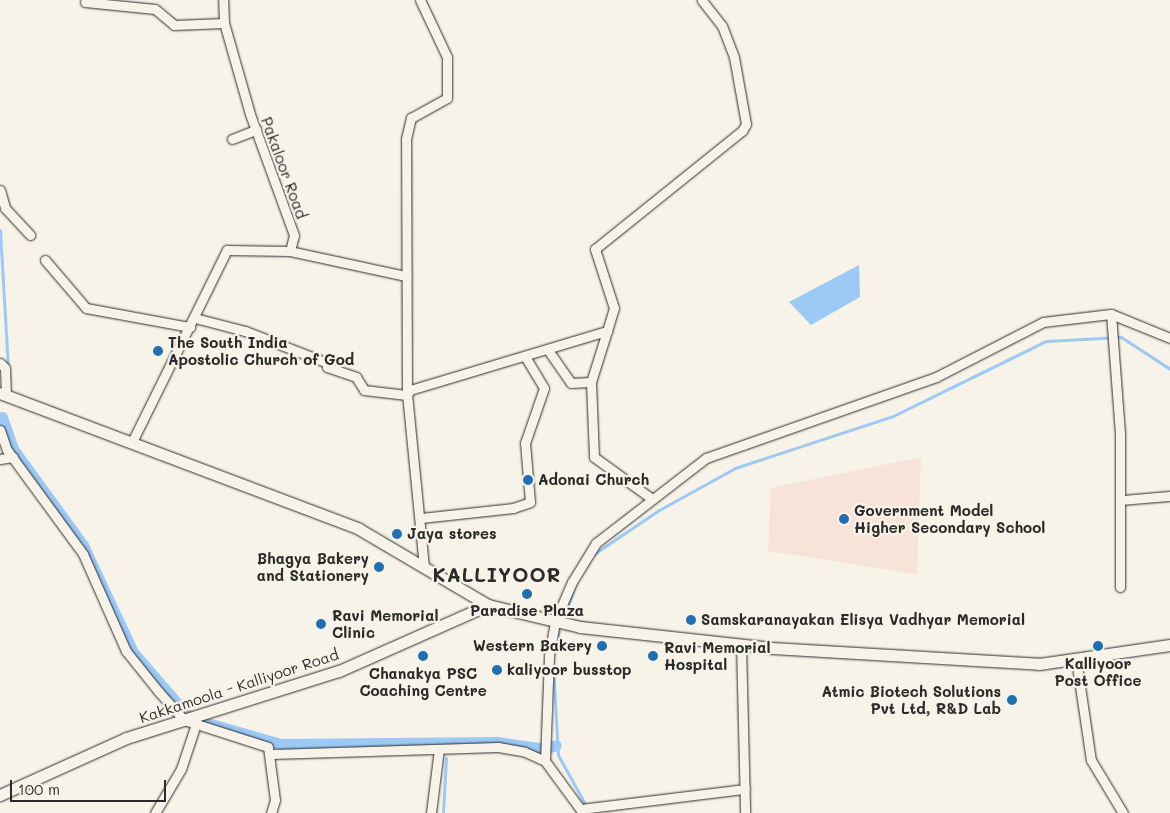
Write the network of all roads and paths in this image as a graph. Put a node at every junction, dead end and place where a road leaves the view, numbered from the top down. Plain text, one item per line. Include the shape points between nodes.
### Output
1 (223, 0) edge
2 (420, 0) edge
3 (702, 0) edge
4 (85, 2) dead end
5 (224, 23) junction
6 (256, 130) junction
7 (232, 139) dead end
8 (0, 190) edge
9 (30, 235) dead end
10 (290, 251) junction
11 (45, 260) dead end
12 (406, 276) junction
13 (1111, 314) junction
14 (194, 318) junction
15 (190, 327) junction
16 (607, 330) junction
17 (1170, 338) edge
18 (548, 350) junction
19 (525, 356) junction
20 (0, 364) edge
21 (591, 382) junction
22 (3, 394) edge
23 (406, 395) junction
24 (0, 430) edge
25 (132, 442) junction
26 (13, 457) junction
27 (0, 459) edge
28 (1170, 496) edge
29 (652, 499) junction
30 (1122, 500) junction
31 (421, 518) junction
32 (424, 567) junction
33 (1120, 587) dead end
34 (488, 605) junction
35 (555, 620) junction
36 (741, 644) junction
37 (1170, 645) edge
38 (1076, 659) junction
39 (190, 722) junction
40 (439, 749) junction
41 (272, 754) junction
42 (545, 761) junction
43 (745, 789) junction
44 (0, 795) edge
45 (582, 810) edge
46 (156, 813) edge
47 (271, 813) edge
48 (431, 813) edge
49 (745, 813) edge
50 (1123, 813) edge

1 - 5 street, Pakaloor Road
2 - 12 street via 447,57 447,98 411,118 406,139
3 - 16 street via 722,26 734,57 746,124 742,131 596,249 614,308
4 - 5 street via 155,9 174,25
5 - 6 street, Pakaloor Road
6 - 7 street
6 - 10 street, Pakaloor Road via 294,235
8 - 9 street via 5,208
10 - 12 street
10 - 14 street via 228,250
11 - 15 street via 86,308
12 - 23 street
13 - 17 street
13 - 29 street via 1043,322 936,377 706,458
13 - 30 street
14 - 15 street
14 - 23 street via 245,331 330,364 327,367 356,377 364,390
15 - 25 street
16 - 18 street
16 - 21 street
18 - 19 street
18 - 21 street via 571,384
19 - 23 street via 410,390
19 - 31 street via 544,388 525,443 530,502 514,508
20 - 22 street via 5,368
21 - 29 street via 594,457
22 - 25 main road
23 - 31 street
24 - 26 street
25 - 32 main road via 342,522
26 - 27 street
26 - 39 street via 83,554 126,651
28 - 30 street
29 - 35 street via 596,543
30 - 33 street
31 - 32 street
32 - 34 main road
34 - 35 main road
34 - 39 main road, Kakkamoola - Kalliyoor Road via 339,670
35 - 36 main road
35 - 42 street via 545,693
36 - 38 main road via 1039,664
36 - 43 street
37 - 38 main road
38 - 50 street via 1091,760
39 - 41 street via 268,748
39 - 44 main road, Kakkamoola - Kalliyoor Road via 126,738
39 - 46 street via 181,769
40 - 41 street
40 - 42 street via 498,747
40 - 48 street
41 - 47 street via 275,800
42 - 45 street
43 - 45 street
43 - 49 street

